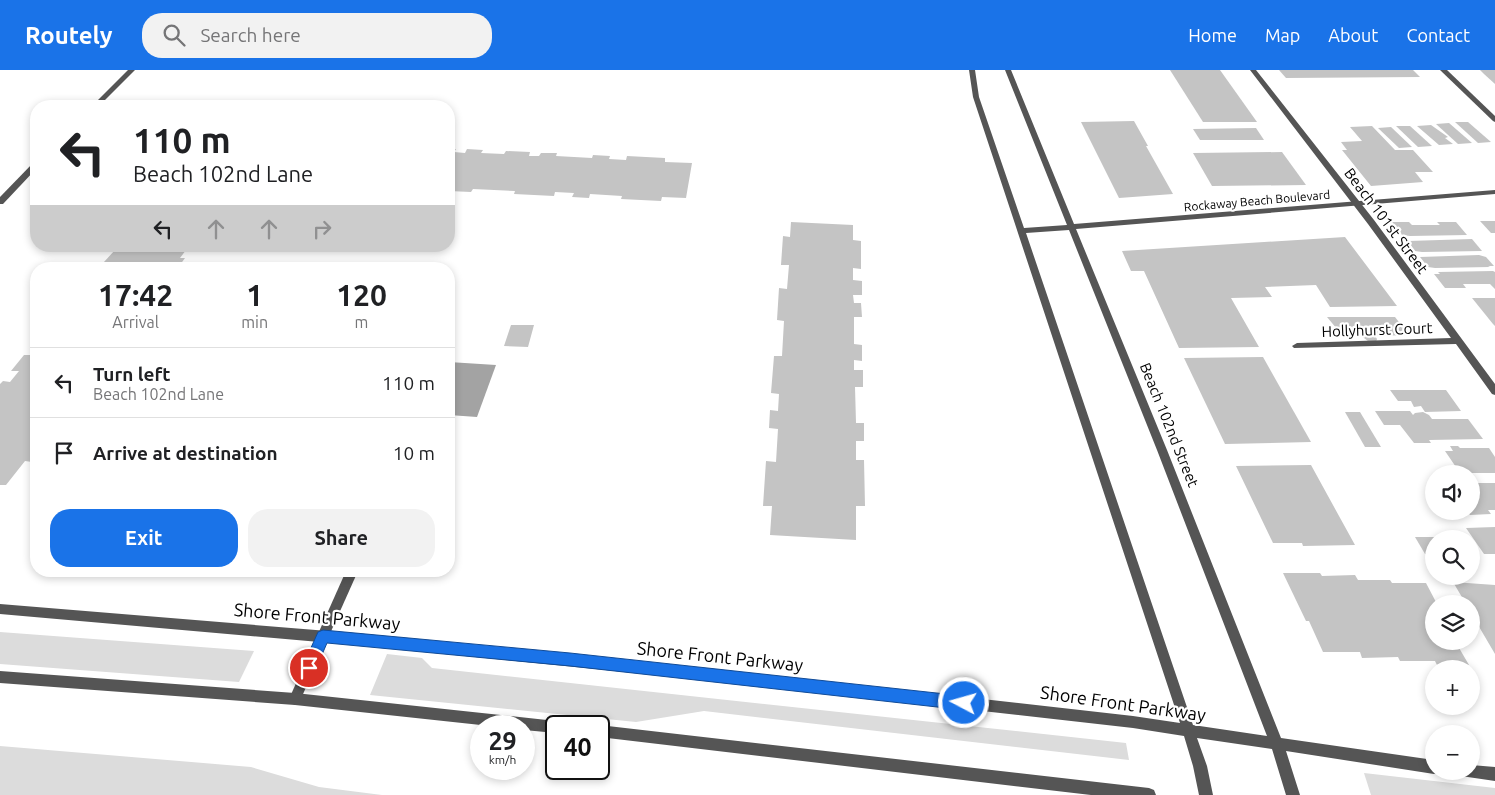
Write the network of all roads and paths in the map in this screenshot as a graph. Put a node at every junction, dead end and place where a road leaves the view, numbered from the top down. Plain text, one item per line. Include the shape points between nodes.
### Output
1 (132, 70) edge
2 (972, 70) edge
3 (1008, 70) edge
4 (1254, 70) edge
5 (1443, 70) edge
6 (101, 100) edge
7 (1495, 120) edge
8 (30, 171) edge
9 (1495, 192) edge
10 (0, 202) edge
11 (1356, 204) junction
12 (1071, 228) junction
13 (1021, 231) junction
14 (1458, 341) junction
15 (1297, 346) dead end
16 (1495, 391) edge
17 (349, 577) edge
18 (0, 609) edge
19 (323, 637) junction
20 (0, 677) edge
21 (295, 700) junction
22 (545, 726) edge
23 (1189, 731) junction
24 (610, 732) edge
25 (1277, 745) junction
26 (1425, 766) edge
27 (1480, 772) edge
28 (1495, 774) edge
29 (1148, 795) edge
30 (1206, 795) edge
31 (1293, 795) edge

1 - 6 street
2 - 13 street via 976,97
3 - 12 street, Beach 102nd Street
4 - 11 street, Beach 101st Street
5 - 7 street
8 - 10 street
9 - 11 street, Rockaway Beach Boulevard
11 - 12 street, Rockaway Beach Boulevard
11 - 14 street, Beach 101st Street
12 - 13 street, Rockaway Beach Boulevard
12 - 25 street, Beach 102nd Street
13 - 23 street
14 - 15 street, Hollyhurst Court
14 - 16 street, Beach 101st Street
17 - 19 street
18 - 19 street, Shore Front Parkway
19 - 21 street
19 - 23 street, Shore Front Parkway via 695,672
20 - 21 street
21 - 22 street
23 - 25 street, Shore Front Parkway
23 - 30 street
24 - 29 street
25 - 26 street, Shore Front Parkway
25 - 31 street, Beach 102nd Street
27 - 28 street

